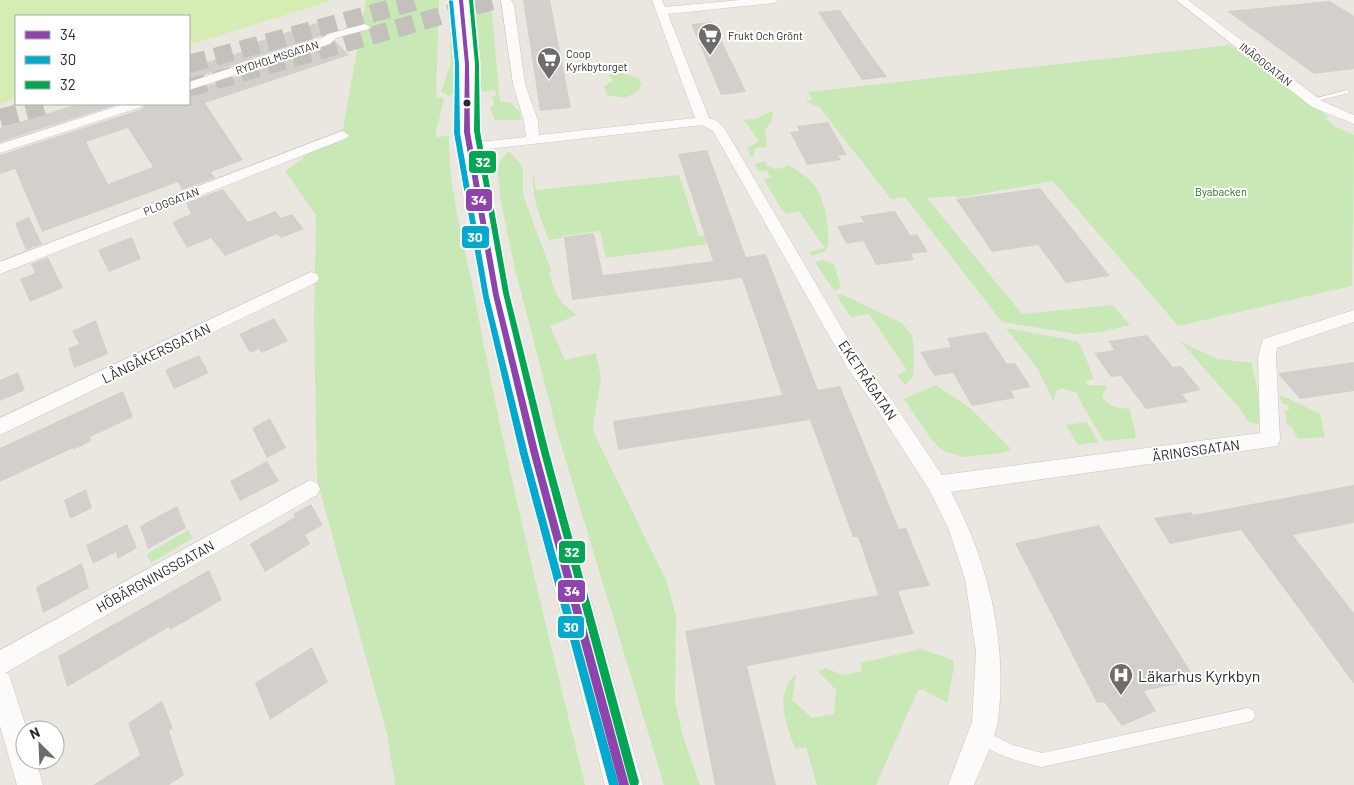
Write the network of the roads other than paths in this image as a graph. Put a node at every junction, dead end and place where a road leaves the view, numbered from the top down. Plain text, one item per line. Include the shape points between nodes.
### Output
1 (461, 0) edge
2 (506, 0) edge
3 (774, 0) edge
4 (1182, 0) edge
5 (659, 6) edge
6 (365, 27) dead end
7 (190, 86) edge
8 (1347, 92) dead end
9 (1312, 100) junction
10 (133, 105) edge
11 (1354, 120) edge
12 (703, 121) junction
13 (342, 135) dead end
14 (533, 140) junction
15 (469, 147) junction
16 (0, 149) edge
17 (0, 268) edge
18 (311, 278) dead end
19 (1354, 316) edge
20 (0, 427) edge
21 (937, 485) junction
22 (310, 489) dead end
23 (0, 663) edge
24 (0, 683) edge
25 (1248, 715) dead end
26 (980, 736) junction
27 (30, 785) edge
28 (624, 785) edge
29 (961, 785) edge

1 - 15 street via 467,64
2 - 14 street via 519,84 531,121
3 - 5 street
4 - 9 street, INÄGOGATAN
5 - 12 street
6 - 7 street, RYDHOLMSGATAN
8 - 9 lane
9 - 11 street, INÄGOGATAN
10 - 16 street
12 - 14 street
12 - 21 street, EKETRÄGATAN via 718,129 854,364
13 - 17 street, PLOGGATAN
14 - 15 street
15 - 28 street via 505,332
18 - 20 street, LÅNGÅKERSGATAN
19 - 21 street, ÄRINGSGATAN via 1269,344 1270,440
21 - 26 street, EKETRÄGATAN via 959,528 976,579 988,652 985,722
22 - 23 street, HÖBÄRGNINGSGATAN
24 - 27 street
25 - 26 lane via 1042,760 1007,751
26 - 29 street, EKETRÄGATAN

